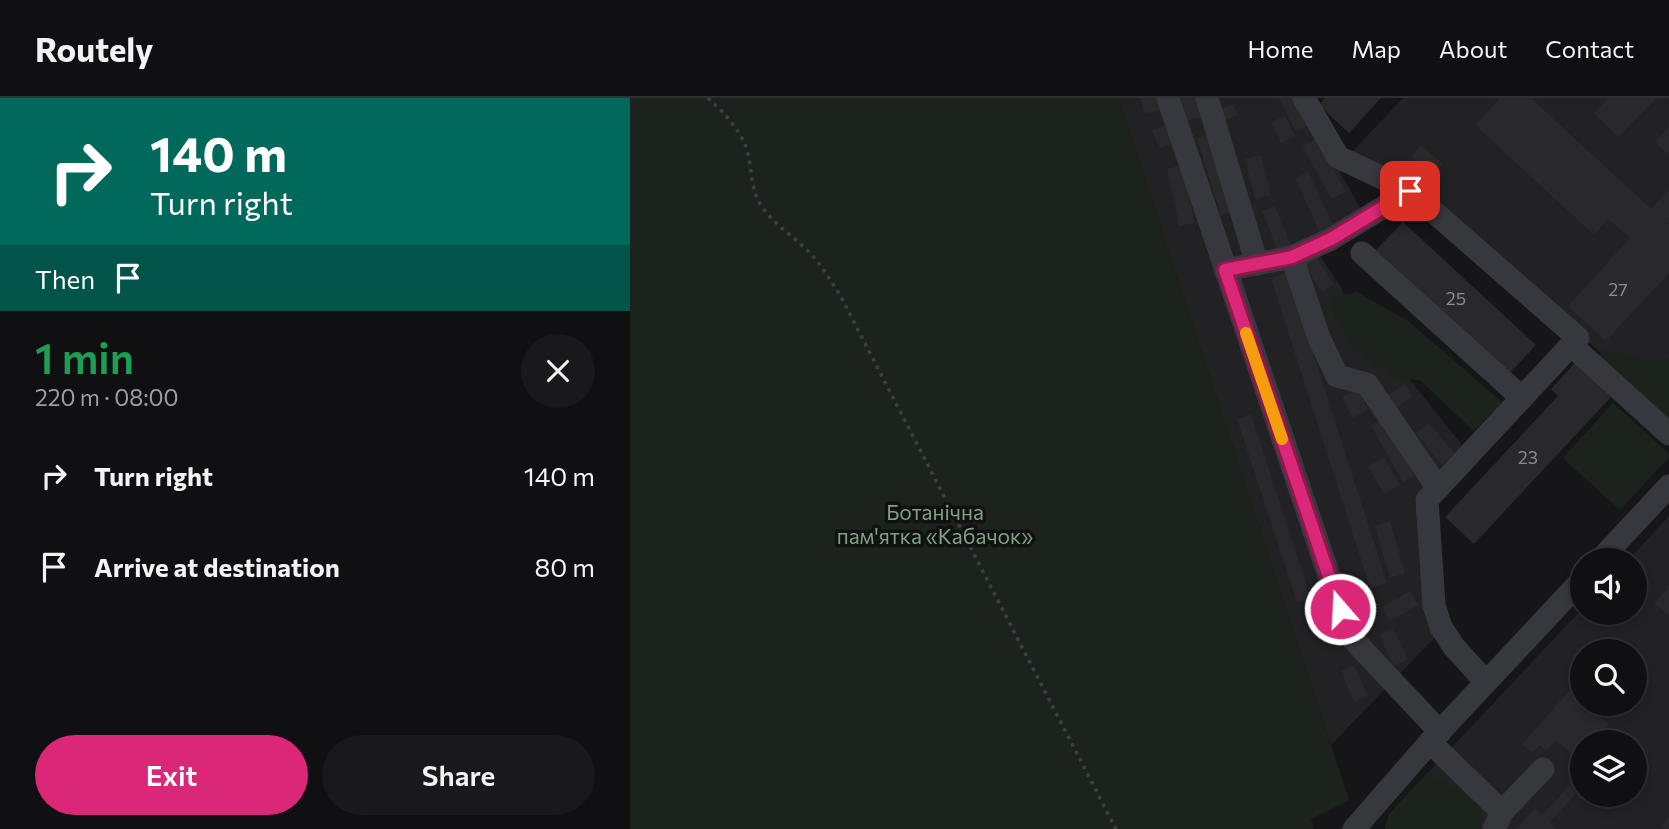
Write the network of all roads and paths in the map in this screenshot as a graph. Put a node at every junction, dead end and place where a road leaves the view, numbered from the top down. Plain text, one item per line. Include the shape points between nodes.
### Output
1 (708, 98) edge
2 (1168, 98) edge
3 (1207, 98) edge
4 (1304, 98) edge
5 (1410, 191) junction
6 (1362, 253) dead end
7 (1292, 257) junction
8 (1257, 264) junction
9 (1225, 270) junction
10 (1571, 345) junction
11 (1522, 398) junction
12 (1669, 434) edge
13 (1669, 486) edge
14 (1438, 488) junction
15 (1611, 548) edge
16 (1570, 593) edge
17 (1486, 682) junction
18 (1435, 737) junction
19 (1543, 769) dead end
20 (1498, 820) edge
21 (1357, 827) edge
22 (1116, 829) edge

1 - 22 path via 733,125 746,148 759,202 812,256 840,295
2 - 9 street
3 - 8 street
4 - 5 street via 1338,157
5 - 7 street
5 - 10 street via 1578,338
6 - 11 street
7 - 8 street
7 - 14 street via 1337,376 1367,384
8 - 9 street
9 - 18 street via 1349,635
10 - 11 street
10 - 12 street
11 - 14 street
13 - 15 street
14 - 17 street via 1427,500 1434,605 1454,647
16 - 17 street
17 - 18 street
18 - 20 street
18 - 21 street
19 - 20 street

